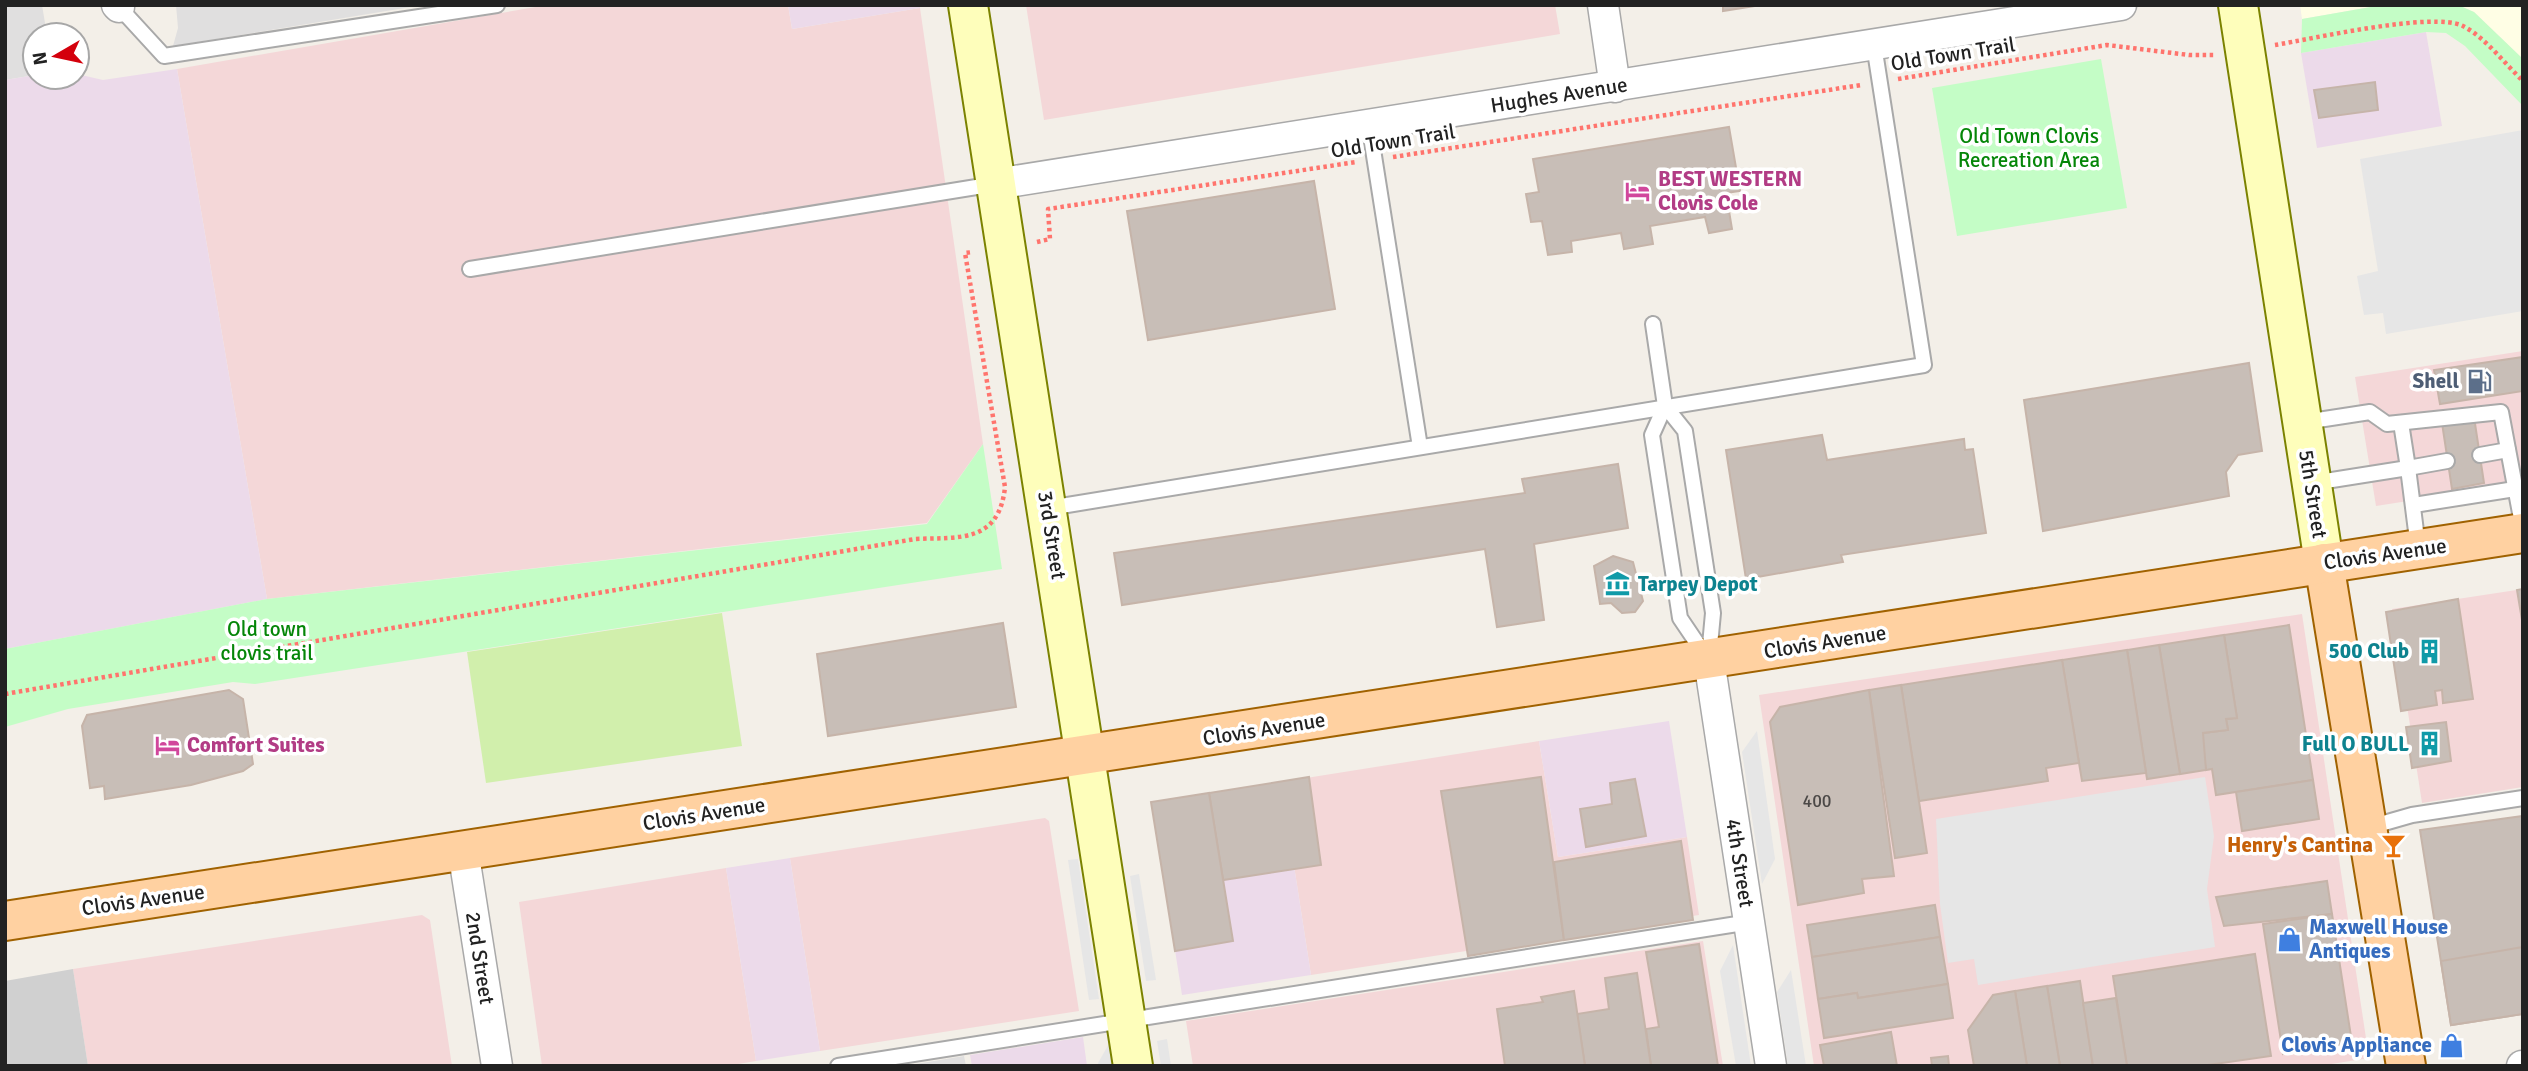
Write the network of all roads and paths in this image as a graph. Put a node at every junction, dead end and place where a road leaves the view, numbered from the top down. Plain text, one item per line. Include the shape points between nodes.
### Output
1 (497, 5) edge
2 (968, 5) edge
3 (1603, 5) edge
4 (2121, 5) edge
5 (2238, 5) edge
6 (118, 6) edge
7 (1874, 46) junction
8 (2246, 50) junction
9 (2523, 81) edge
10 (1879, 83) junction
11 (1615, 87) junction
12 (1369, 124) junction
13 (1376, 159) junction
14 (996, 184) junction
15 (1006, 246) junction
16 (470, 269) dead end
17 (1653, 324) dead end
18 (1665, 406) junction
19 (2302, 422) junction
20 (2401, 423) junction
21 (1420, 447) junction
22 (2508, 450) junction
23 (2480, 455) dead end
24 (2447, 461) dead end
25 (2408, 468) junction
26 (2312, 483) junction
27 (2515, 489) junction
28 (2414, 505) junction
29 (1048, 508) junction
30 (2523, 531) edge
31 (2419, 549) junction
32 (2324, 563) junction
33 (1709, 660) junction
34 (5, 694) edge
35 (1087, 757) junction
36 (2523, 798) edge
37 (2367, 828) junction
38 (463, 850) junction
39 (5, 921) edge
40 (1750, 922) junction
41 (1126, 1019) junction
42 (497, 1066) edge
43 (838, 1066) edge
44 (1133, 1066) edge
45 (1771, 1066) edge
46 (2406, 1066) edge

1 - 6 lane via 164,55
2 - 14 street, 3rd Street
3 - 11 street
4 - 7 street, Hughes Avenue
5 - 8 street, 5th Street
7 - 10 lane
7 - 11 street, Hughes Avenue
8 - 9 path, Old Town Trail via 2447,22 2471,31
8 - 10 path, Old Town Trail via 2189,55 2106,45
8 - 19 street, 5th Street
10 - 13 path, Old Town Trail
10 - 18 lane via 1924,365
11 - 12 street, Hughes Avenue
12 - 13 lane
12 - 14 street, Hughes Avenue
13 - 15 path, Old Town Trail via 1048,209 1050,239
13 - 21 lane
14 - 15 street, 3rd Street
14 - 16 lane
15 - 29 street, 3rd Street
15 - 34 path, Old Town Trail via 965,253 1005,487 998,515 977,533 943,540 915,539
17 - 18 lane
18 - 21 lane
18 - 33 lane via 1685,431 1713,613
18 - 33 lane via 1652,435 1680,618
19 - 20 lane via 2370,412 2387,424
19 - 26 street, 5th Street
20 - 22 lane via 2501,412
20 - 25 lane
21 - 29 lane
22 - 23 lane
22 - 27 lane
24 - 25 lane
25 - 26 lane
25 - 28 lane
26 - 32 street, 5th Street
27 - 28 lane
27 - 30 lane
28 - 31 lane
29 - 35 street, 3rd Street
30 - 31 main road, Clovis Avenue
31 - 32 main road, Clovis Avenue
32 - 33 main road, Clovis Avenue
32 - 37 main road, 5th Street
33 - 35 main road, Clovis Avenue
33 - 40 street, 4th Street
35 - 38 main road, Clovis Avenue
35 - 41 street, 3rd Street
36 - 37 lane via 2412,815
37 - 46 main road, 5th Street
38 - 39 main road, Clovis Avenue
38 - 42 street, 2nd Street
40 - 41 lane
40 - 45 street, 4th Street
41 - 43 lane
41 - 44 street, 3rd Street

